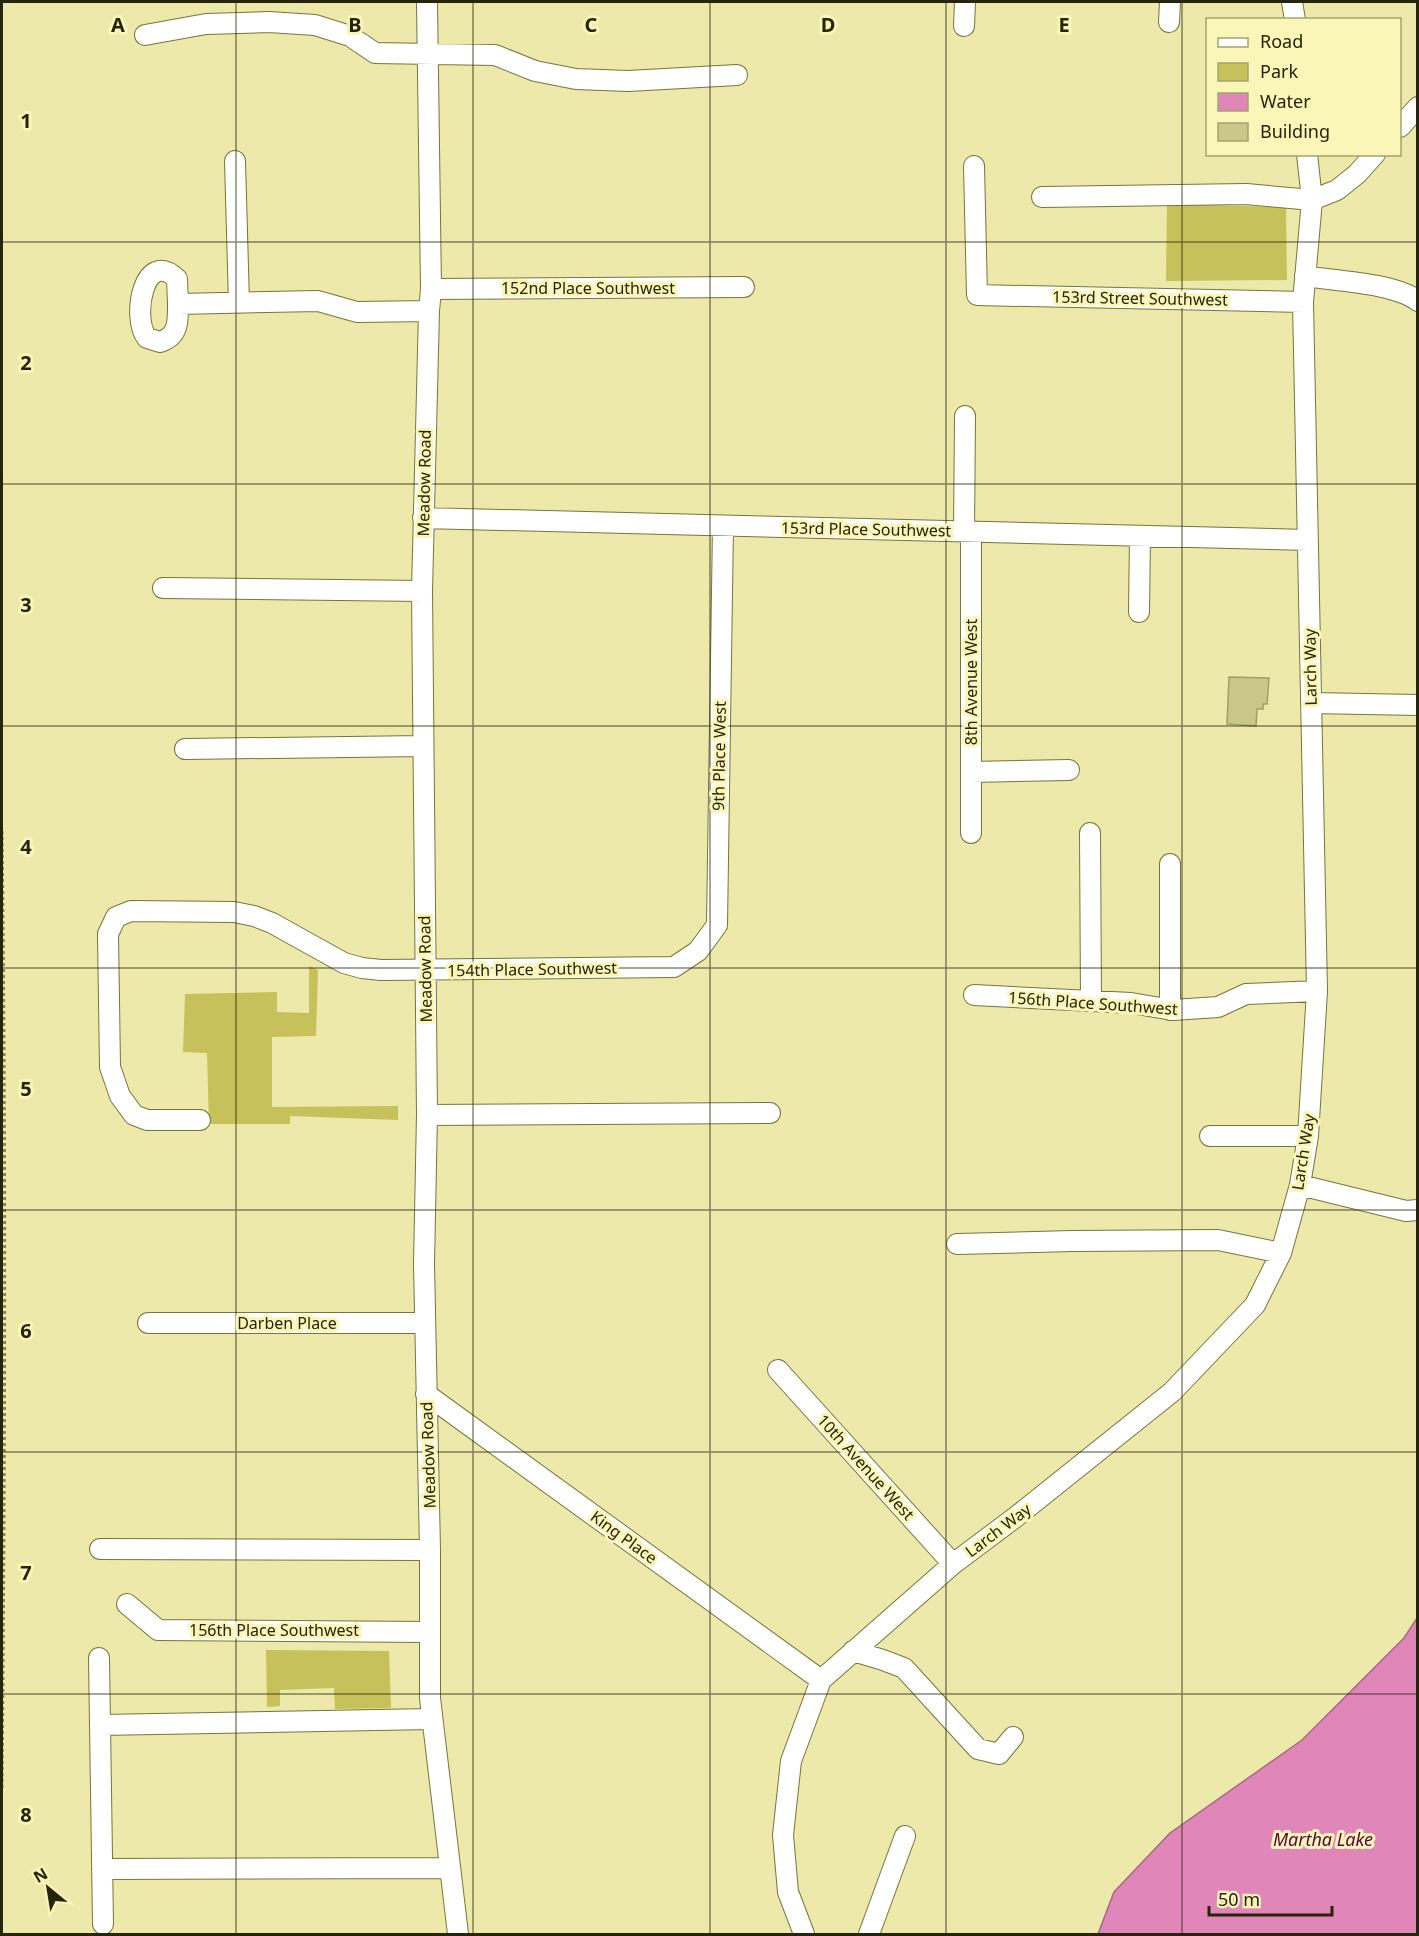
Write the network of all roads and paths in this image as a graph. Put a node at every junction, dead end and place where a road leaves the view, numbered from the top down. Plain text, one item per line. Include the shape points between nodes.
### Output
1 (427, 2) edge
2 (965, 2) edge
3 (1170, 2) edge
4 (1293, 2) edge
5 (1295, 18) edge
6 (1170, 22) dead end
7 (964, 26) dead end
8 (145, 35) dead end
9 (427, 55) junction
10 (737, 75) dead end
11 (1417, 109) edge
12 (1401, 126) edge
13 (1307, 156) edge
14 (1373, 156) edge
15 (235, 161) dead end
16 (974, 166) dead end
17 (1042, 197) dead end
18 (1312, 200) junction
19 (1305, 276) junction
20 (744, 287) dead end
21 (431, 289) junction
22 (1418, 301) edge
23 (1303, 302) junction
24 (239, 303) junction
25 (178, 304) dead end
26 (429, 311) junction
27 (965, 416) dead end
28 (423, 518) junction
29 (723, 526) junction
30 (967, 532) junction
31 (1140, 536) junction
32 (1308, 540) junction
33 (163, 588) dead end
34 (422, 591) junction
35 (1139, 612) dead end
36 (1311, 703) junction
37 (1418, 705) edge
38 (423, 746) junction
39 (185, 748) dead end
40 (1069, 770) dead end
41 (971, 771) junction
42 (2, 831) edge
43 (970, 833) dead end
44 (1090, 833) dead end
45 (1170, 864) dead end
46 (674, 967) joint
47 (425, 970) junction
48 (1317, 991) junction
49 (974, 995) dead end
50 (1091, 1000) junction
51 (1170, 1010) junction
52 (770, 1113) dead end
53 (427, 1115) junction
54 (200, 1120) dead end
55 (1210, 1136) dead end
56 (1308, 1136) junction
57 (1300, 1185) junction
58 (1418, 1210) edge
59 (957, 1244) dead end
60 (1281, 1253) junction
61 (148, 1323) dead end
62 (425, 1323) junction
63 (778, 1370) dead end
64 (426, 1394) junction
65 (100, 1549) dead end
66 (430, 1550) junction
67 (953, 1564) junction
68 (127, 1604) dead end
69 (430, 1632) junction
70 (853, 1652) junction
71 (99, 1658) dead end
72 (821, 1680) junction
73 (432, 1719) junction
74 (100, 1725) junction
75 (1013, 1737) dead end
76 (2, 1788) edge
77 (905, 1836) dead end
78 (449, 1868) junction
79 (102, 1869) junction
80 (103, 1924) dead end
81 (458, 1935) edge
82 (804, 1935) edge
83 (869, 1935) edge

1 - 9 street, Meadow Road
2 - 7 street
3 - 6 street
4 - 5 street
8 - 9 street via 206,24 315,25 350,36 375,53
9 - 10 street via 495,56 535,71 576,80
9 - 21 street, Meadow Road
11 - 12 street
13 - 18 street, Larch Way
14 - 18 street via 1336,190
15 - 24 street
16 - 23 street, 153rd Street Southwest via 977,295
17 - 18 street via 1246,194
18 - 19 street, Larch Way
19 - 22 street via 1385,287
19 - 23 street, Larch Way
20 - 21 street, 152nd Place Southwest
21 - 26 street, Meadow Road
23 - 32 street, Larch Way
24 - 25 street
24 - 26 street via 318,301 357,312
26 - 28 street, Meadow Road
27 - 30 street, 8th Avenue West
28 - 29 street, 153rd Place Southwest
28 - 34 street, Meadow Road
29 - 30 street, 153rd Place Southwest
29 - 46 street, 9th Place West via 717,925 698,951
30 - 31 street, 153rd Place Southwest
30 - 41 street, 8th Avenue West
31 - 32 street, 153rd Place Southwest
31 - 35 street
32 - 36 street, Larch Way
33 - 34 street
34 - 38 street, Meadow Road
36 - 37 street
36 - 48 street, Larch Way
38 - 39 street
38 - 47 street, Meadow Road
40 - 41 street
41 - 43 street, 8th Avenue West
42 - 76 path
44 - 50 street
45 - 51 street
46 - 47 street, 154th Place Southwest
47 - 53 street, Meadow Road
47 - 54 street, 154th Place Southwest via 381,970 344,963 272,923 234,912 131,911 116,917 108,934 110,1067 120,1096 134,1114 147,1120
48 - 51 street, 156th Place Southwest via 1246,994 1218,1007
48 - 56 street, Larch Way
49 - 50 street, 156th Place Southwest
50 - 51 street, 156th Place Southwest
52 - 53 street
53 - 62 street, Meadow Road
55 - 56 street
56 - 57 street, Larch Way
57 - 58 street via 1406,1211
57 - 60 street, Larch Way
59 - 60 street via 1218,1240
60 - 67 street, Larch Way via 1255,1305 1172,1392
61 - 62 street, Darben Place
62 - 64 street, Meadow Road
63 - 67 street, 10th Avenue West
64 - 66 street, Meadow Road
64 - 72 street, King Place
65 - 66 street
66 - 69 street, Meadow Road
67 - 70 street, Larch Way
68 - 69 street, 156th Place Southwest via 158,1630
69 - 73 street, Meadow Road
70 - 72 street, Larch Way
70 - 75 street via 903,1668 978,1749 999,1754
71 - 74 street
72 - 82 street, Larch Way via 791,1761 783,1835 788,1892
73 - 74 street
73 - 78 street, Meadow Road
74 - 79 street
77 - 83 street
78 - 79 street
78 - 81 street, Meadow Road
79 - 80 street

